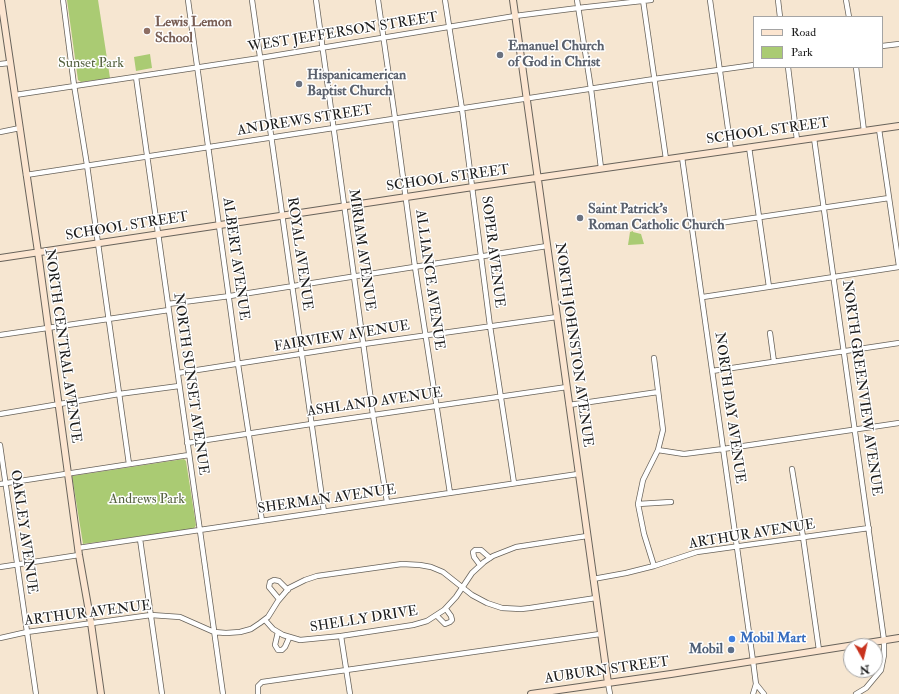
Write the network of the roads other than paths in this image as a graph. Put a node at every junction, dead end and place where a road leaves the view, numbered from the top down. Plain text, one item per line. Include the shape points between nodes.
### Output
1 (1, 0) edge
2 (63, 0) edge
3 (188, 0) edge
4 (252, 0) edge
5 (316, 0) edge
6 (378, 0) edge
7 (445, 0) edge
8 (513, 0) edge
9 (577, 0) edge
10 (651, 0) edge
11 (710, 0) edge
12 (778, 0) edge
13 (846, 0) edge
14 (644, 1) edge
15 (578, 8) junction
16 (515, 16) junction
17 (780, 16) edge
18 (849, 16) edge
19 (449, 28) junction
20 (383, 38) junction
21 (899, 44) edge
22 (883, 46) edge
23 (323, 47) junction
24 (260, 58) junction
25 (10, 63) junction
26 (0, 64) edge
27 (753, 65) edge
28 (198, 67) junction
29 (788, 68) edge
30 (856, 68) edge
31 (720, 70) junction
32 (136, 77) junction
33 (654, 79) junction
34 (74, 85) junction
35 (591, 89) junction
36 (15, 95) junction
37 (527, 98) junction
38 (462, 109) junction
39 (396, 118) junction
40 (899, 126) edge
41 (333, 127) junction
42 (20, 128) junction
43 (879, 129) junction
44 (864, 130) junction
45 (0, 132) edge
46 (271, 138) junction
47 (814, 138) junction
48 (797, 140) junction
49 (209, 147) junction
50 (749, 147) junction
51 (731, 150) junction
52 (147, 157) junction
53 (682, 157) junction
54 (666, 159) junction
55 (87, 165) junction
56 (602, 168) junction
57 (26, 175) junction
58 (537, 178) junction
59 (473, 187) junction
60 (406, 197) junction
61 (889, 198) junction
62 (344, 206) junction
63 (824, 208) junction
64 (282, 216) junction
65 (759, 217) junction
66 (219, 225) junction
67 (693, 227) junction
68 (158, 234) junction
69 (97, 243) junction
70 (547, 246) junction
71 (38, 252) junction
72 (481, 257) junction
73 (0, 258) edge
74 (899, 266) edge
75 (415, 267) junction
76 (354, 276) junction
77 (834, 277) junction
78 (292, 286) junction
79 (769, 287) junction
80 (230, 296) junction
81 (702, 297) junction
82 (168, 304) junction
83 (168, 310) junction
84 (557, 317) junction
85 (108, 319) junction
86 (490, 326) junction
87 (48, 328) junction
88 (770, 333) dead end
89 (0, 335) edge
90 (425, 335) junction
91 (899, 343) edge
92 (364, 344) junction
93 (844, 351) junction
94 (301, 355) junction
95 (654, 358) dead end
96 (774, 362) junction
97 (238, 364) junction
98 (712, 371) junction
99 (178, 373) junction
100 (179, 386) junction
101 (567, 387) junction
102 (658, 392) junction
103 (119, 394) junction
104 (501, 396) junction
105 (58, 403) junction
106 (569, 405) junction
107 (436, 406) junction
108 (0, 414) edge
109 (373, 415) junction
110 (899, 423) edge
111 (311, 424) junction
112 (855, 430) junction
113 (249, 434) junction
114 (187, 443) junction
115 (0, 445) edge
116 (723, 449) junction
117 (658, 450) junction
118 (189, 455) junction
119 (128, 464) junction
120 (792, 469) dead end
121 (67, 474) junction
122 (578, 474) junction
123 (2, 483) edge
124 (514, 483) junction
125 (450, 493) junction
126 (387, 502) junction
127 (670, 502) dead end
128 (638, 504) junction
129 (324, 512) junction
130 (262, 521) junction
131 (869, 528) junction
132 (200, 530) junction
133 (587, 536) junction
134 (803, 537) junction
135 (140, 539) junction
136 (737, 547) junction
137 (78, 548) junction
138 (79, 555) junction
139 (490, 558) junction
140 (17, 565) junction
141 (480, 565) junction
142 (654, 566) junction
143 (0, 568) edge
144 (593, 579) junction
145 (462, 588) junction
146 (288, 590) junction
147 (596, 598) junction
148 (279, 599) junction
149 (446, 609) junction
150 (151, 615) junction
151 (436, 616) junction
152 (265, 620) junction
153 (91, 623) junction
154 (27, 632) junction
155 (214, 632) junction
156 (278, 632) junction
157 (600, 634) junction
158 (341, 636) junction
159 (0, 638) edge
160 (289, 638) junction
161 (899, 638) edge
162 (884, 640) junction
163 (819, 650) junction
164 (753, 661) junction
165 (346, 671) junction
166 (608, 683) junction
167 (756, 684) junction
168 (866, 688) junction
169 (36, 694) edge
170 (101, 694) edge
171 (162, 694) edge
172 (223, 694) edge
173 (258, 694) edge
174 (350, 694) edge
175 (533, 694) edge
176 (610, 694) edge
177 (753, 694) edge
178 (764, 694) edge
179 (856, 694) edge
180 (866, 694) edge

1 - 25 main road, NORTH CENTRAL AVENUE
2 - 34 street
3 - 28 street, ALBERT AVENUE
4 - 24 street, ROYAL AVENUE
5 - 23 street, MIRIAM AVENUE
6 - 20 street, ALLIANCE AVENUE
7 - 19 street, SOPER AVENUE
8 - 16 main road, NORTH JOHNSTON AVENUE
9 - 15 street
10 - 14 street, WEST JEFFERSON STREET
11 - 31 street
12 - 17 street
13 - 18 street
14 - 15 street, WEST JEFFERSON STREET
14 - 33 street
15 - 16 street, WEST JEFFERSON STREET
15 - 35 street
16 - 19 street, WEST JEFFERSON STREET
16 - 37 main road, NORTH JOHNSTON AVENUE
19 - 20 street, WEST JEFFERSON STREET
19 - 38 street, SOPER AVENUE
20 - 23 street, WEST JEFFERSON STREET
20 - 39 street, ALLIANCE AVENUE
21 - 22 street
23 - 24 street, WEST JEFFERSON STREET
23 - 41 street, MIRIAM AVENUE
24 - 28 street, WEST JEFFERSON STREET
24 - 46 street, ROYAL AVENUE
25 - 26 street
25 - 36 main road, NORTH CENTRAL AVENUE
27 - 31 street, ANDREWS STREET
28 - 32 street, WEST JEFFERSON STREET
28 - 49 street, ALBERT AVENUE
29 - 48 street
30 - 44 street
31 - 33 street, ANDREWS STREET
31 - 51 street
32 - 34 street, WEST JEFFERSON STREET
32 - 52 street, NORTH SUNSET AVENUE
33 - 35 street, ANDREWS STREET
33 - 54 street
34 - 36 street, WEST JEFFERSON STREET
34 - 55 street
35 - 37 street, ANDREWS STREET
35 - 56 street
36 - 42 main road, NORTH CENTRAL AVENUE
37 - 38 street, ANDREWS STREET
37 - 58 main road, NORTH JOHNSTON AVENUE
38 - 39 street, ANDREWS STREET
38 - 59 street, SOPER AVENUE
39 - 41 street, ANDREWS STREET
39 - 60 street, ALLIANCE AVENUE
40 - 43 main road, SCHOOL STREET
41 - 46 street, ANDREWS STREET
41 - 62 street, MIRIAM AVENUE
42 - 45 street
42 - 57 main road, NORTH CENTRAL AVENUE
43 - 44 main road, SCHOOL STREET
43 - 61 street
44 - 47 main road, SCHOOL STREET
46 - 49 street, ANDREWS STREET
46 - 64 street, ROYAL AVENUE
47 - 48 main road, SCHOOL STREET
47 - 63 street, NORTH GREENVIEW AVENUE
48 - 50 main road, SCHOOL STREET
49 - 52 street, ANDREWS STREET
49 - 66 street, ALBERT AVENUE
50 - 51 main road, SCHOOL STREET
50 - 65 street
51 - 53 main road, SCHOOL STREET
52 - 55 street, ANDREWS STREET
52 - 68 street, NORTH SUNSET AVENUE
53 - 54 main road, SCHOOL STREET
53 - 67 street, NORTH DAY AVENUE
54 - 56 main road, SCHOOL STREET
55 - 57 street, ANDREWS STREET
55 - 69 street
56 - 58 main road, SCHOOL STREET
57 - 71 main road, NORTH CENTRAL AVENUE
58 - 59 main road, SCHOOL STREET
58 - 70 main road, NORTH JOHNSTON AVENUE
59 - 60 main road, SCHOOL STREET
59 - 72 street, SOPER AVENUE
60 - 62 main road, SCHOOL STREET
60 - 75 street, ALLIANCE AVENUE
61 - 63 street
61 - 74 street
62 - 64 main road, SCHOOL STREET
62 - 76 street, MIRIAM AVENUE
63 - 65 street
63 - 77 street, NORTH GREENVIEW AVENUE
64 - 66 main road, SCHOOL STREET
64 - 78 street, ROYAL AVENUE
65 - 67 street
65 - 79 street
66 - 68 main road, SCHOOL STREET
66 - 80 street, ALBERT AVENUE
67 - 81 street, NORTH DAY AVENUE
68 - 69 main road, SCHOOL STREET
68 - 82 street, NORTH SUNSET AVENUE
69 - 71 main road, SCHOOL STREET
69 - 85 street
70 - 72 street
70 - 84 main road, NORTH JOHNSTON AVENUE
71 - 73 main road, SCHOOL STREET
71 - 87 main road, NORTH CENTRAL AVENUE
72 - 75 street
72 - 86 street, SOPER AVENUE
74 - 77 street
75 - 76 street
75 - 90 street, ALLIANCE AVENUE
76 - 78 street
76 - 92 street, MIRIAM AVENUE
77 - 79 street
77 - 93 street, NORTH GREENVIEW AVENUE
78 - 80 street
78 - 94 street, ROYAL AVENUE
79 - 81 street
80 - 82 street
80 - 97 street, ALBERT AVENUE
81 - 98 street, NORTH DAY AVENUE
82 - 83 street, NORTH SUNSET AVENUE
83 - 85 street
83 - 99 street, NORTH SUNSET AVENUE
84 - 86 street, FAIRVIEW AVENUE
84 - 101 main road, NORTH JOHNSTON AVENUE
85 - 87 street
85 - 103 street
86 - 90 street, FAIRVIEW AVENUE
86 - 104 street, SOPER AVENUE
87 - 89 street
87 - 105 main road, NORTH CENTRAL AVENUE
88 - 96 street
90 - 92 street, FAIRVIEW AVENUE
90 - 107 street, ALLIANCE AVENUE
91 - 93 street
92 - 94 street, FAIRVIEW AVENUE
92 - 109 street, MIRIAM AVENUE
93 - 96 street
93 - 112 street, NORTH GREENVIEW AVENUE
94 - 97 street, FAIRVIEW AVENUE
94 - 111 street, ROYAL AVENUE
95 - 102 street
96 - 98 street
97 - 99 street, FAIRVIEW AVENUE
97 - 113 street, ALBERT AVENUE
98 - 116 street, NORTH DAY AVENUE
99 - 100 street, NORTH SUNSET AVENUE
100 - 103 street
100 - 114 street, NORTH SUNSET AVENUE
101 - 104 street, ASHLAND AVENUE
101 - 106 main road, NORTH JOHNSTON AVENUE
102 - 106 street
102 - 117 street via 663,430
103 - 105 street
103 - 119 street
104 - 107 street, ASHLAND AVENUE
104 - 124 street, SOPER AVENUE
105 - 108 street
105 - 121 main road, NORTH CENTRAL AVENUE
106 - 122 main road, NORTH JOHNSTON AVENUE
107 - 109 street, ASHLAND AVENUE
107 - 125 street, ALLIANCE AVENUE
109 - 111 street, ASHLAND AVENUE
109 - 126 street, MIRIAM AVENUE
110 - 112 street
111 - 113 street, ASHLAND AVENUE
111 - 129 street, ROYAL AVENUE
112 - 116 street
112 - 131 street, NORTH GREENVIEW AVENUE
113 - 114 street, ASHLAND AVENUE
113 - 130 street, ALBERT AVENUE
114 - 118 street, NORTH SUNSET AVENUE
115 - 123 street, OAKLEY AVENUE
116 - 117 street via 684,454
116 - 136 street, NORTH DAY AVENUE
117 - 128 street via 643,480
118 - 119 street
118 - 132 street, NORTH SUNSET AVENUE
119 - 121 street
120 - 134 street
121 - 123 street
121 - 137 main road, NORTH CENTRAL AVENUE
122 - 124 street, SHERMAN AVENUE
122 - 133 main road, NORTH JOHNSTON AVENUE
123 - 140 street, OAKLEY AVENUE
124 - 125 street, SHERMAN AVENUE
125 - 126 street, SHERMAN AVENUE
126 - 129 street, SHERMAN AVENUE
127 - 128 street
128 - 142 street
129 - 130 street, SHERMAN AVENUE
130 - 132 street, SHERMAN AVENUE
131 - 134 street, ARTHUR AVENUE
131 - 162 street, NORTH GREENVIEW AVENUE
132 - 135 street, SHERMAN AVENUE
132 - 155 street, NORTH SUNSET AVENUE
133 - 139 street, SHELLY DRIVE via 516,547
133 - 144 main road, NORTH JOHNSTON AVENUE
134 - 136 street, ARTHUR AVENUE
134 - 163 street
135 - 137 street, SHERMAN AVENUE
135 - 150 street
136 - 142 street, ARTHUR AVENUE via 698,552
136 - 164 street, NORTH DAY AVENUE
137 - 138 main road, NORTH CENTRAL AVENUE
138 - 140 street
138 - 153 main road, NORTH CENTRAL AVENUE
139 - 141 street, SHELLY DRIVE
139 - 141 street via 481,550 474,550 474,557
140 - 143 street
140 - 154 street, OAKLEY AVENUE
141 - 145 street, SHELLY DRIVE
142 - 144 street, ARTHUR AVENUE
144 - 147 main road, NORTH JOHNSTON AVENUE
145 - 146 street, ARTHUR AVENUE via 443,572 411,564 311,578 293,585
145 - 147 street, ARTHUR AVENUE via 487,603 510,609
145 - 149 street, SHELLY DRIVE
146 - 148 street, ARTHUR AVENUE
146 - 148 street via 279,581 270,582 269,587
147 - 157 main road, NORTH JOHNSTON AVENUE
148 - 152 street, ARTHUR AVENUE
149 - 151 street, SHELLY DRIVE
149 - 151 street via 451,616 450,622 445,624
150 - 153 street, ARTHUR AVENUE
150 - 155 street, ARTHUR AVENUE via 180,616
150 - 171 street
151 - 158 street, SHELLY DRIVE via 413,625
152 - 155 street, ARTHUR AVENUE via 240,632
152 - 156 street, SHELLY DRIVE
153 - 154 street, ARTHUR AVENUE
153 - 170 main road, NORTH CENTRAL AVENUE
154 - 159 street, ARTHUR AVENUE
154 - 169 street, OAKLEY AVENUE
155 - 172 street, NORTH SUNSET AVENUE
156 - 160 street, SHELLY DRIVE
156 - 160 street via 275,645 278,650 285,647
157 - 165 street
157 - 166 main road, NORTH JOHNSTON AVENUE
158 - 160 street, SHELLY DRIVE via 305,640
158 - 165 street
161 - 162 main road, AUBURN STREET
162 - 163 main road, AUBURN STREET
162 - 168 street, NORTH GREENVIEW AVENUE via 883,664
163 - 164 main road, AUBURN STREET
164 - 166 main road, AUBURN STREET
164 - 167 street, NORTH DAY AVENUE
165 - 173 street via 262,682 258,686
165 - 174 street
166 - 175 main road, AUBURN STREET
166 - 176 street, NORTH JOHNSTON AVENUE
167 - 177 street
167 - 178 street
168 - 179 street
168 - 180 street

